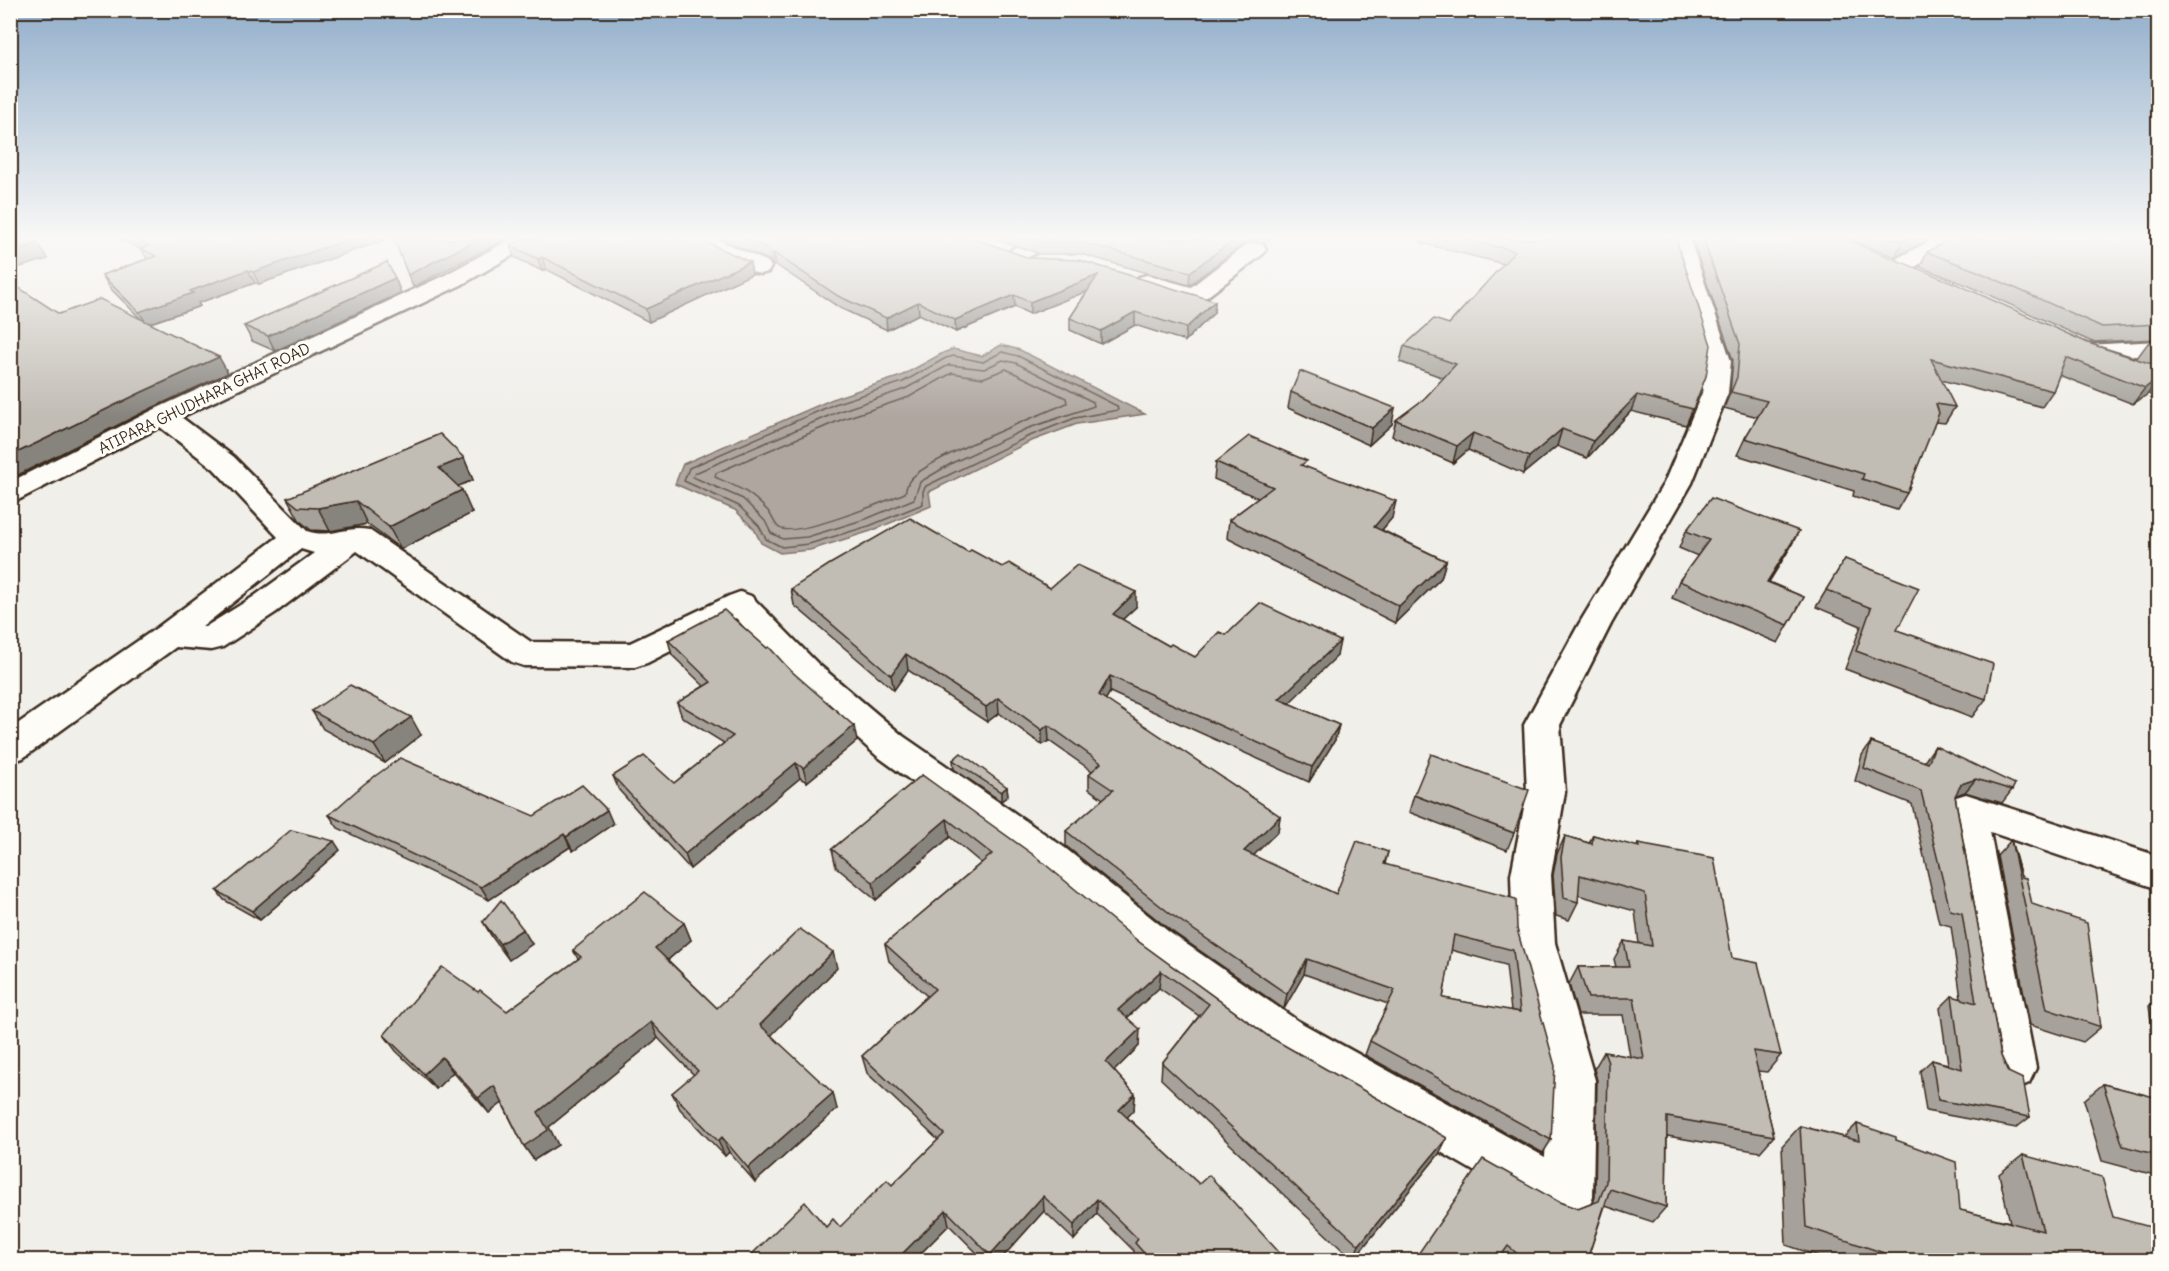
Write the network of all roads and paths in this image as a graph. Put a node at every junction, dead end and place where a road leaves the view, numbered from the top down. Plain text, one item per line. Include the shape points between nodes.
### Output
1 (414, 298) edge
2 (1698, 298) edge
3 (2158, 348) edge
4 (2086, 352) edge
5 (162, 416) junction
6 (10, 493) edge
7 (358, 537) junction
8 (296, 538) junction
9 (170, 635) junction
10 (10, 748) edge
11 (2158, 872) edge
12 (2013, 1068) dead end

1 - 5 street, ATIPARA GHUDHARA GHAT ROAD
2 - 7 street via 1719,361 1715,393 1678,483 1595,624 1542,725 1546,792 1532,874 1534,943 1572,1080 1568,1197 1282,1036 1154,945 1051,860 890,746 806,673 740,603 635,655 524,654
3 - 4 street
5 - 6 street, ATIPARA GHUDHARA GHAT ROAD
5 - 8 street via 224,463
7 - 8 street via 319,545
7 - 9 street via 211,639
8 - 9 street
9 - 10 street
11 - 12 street via 1966,809

